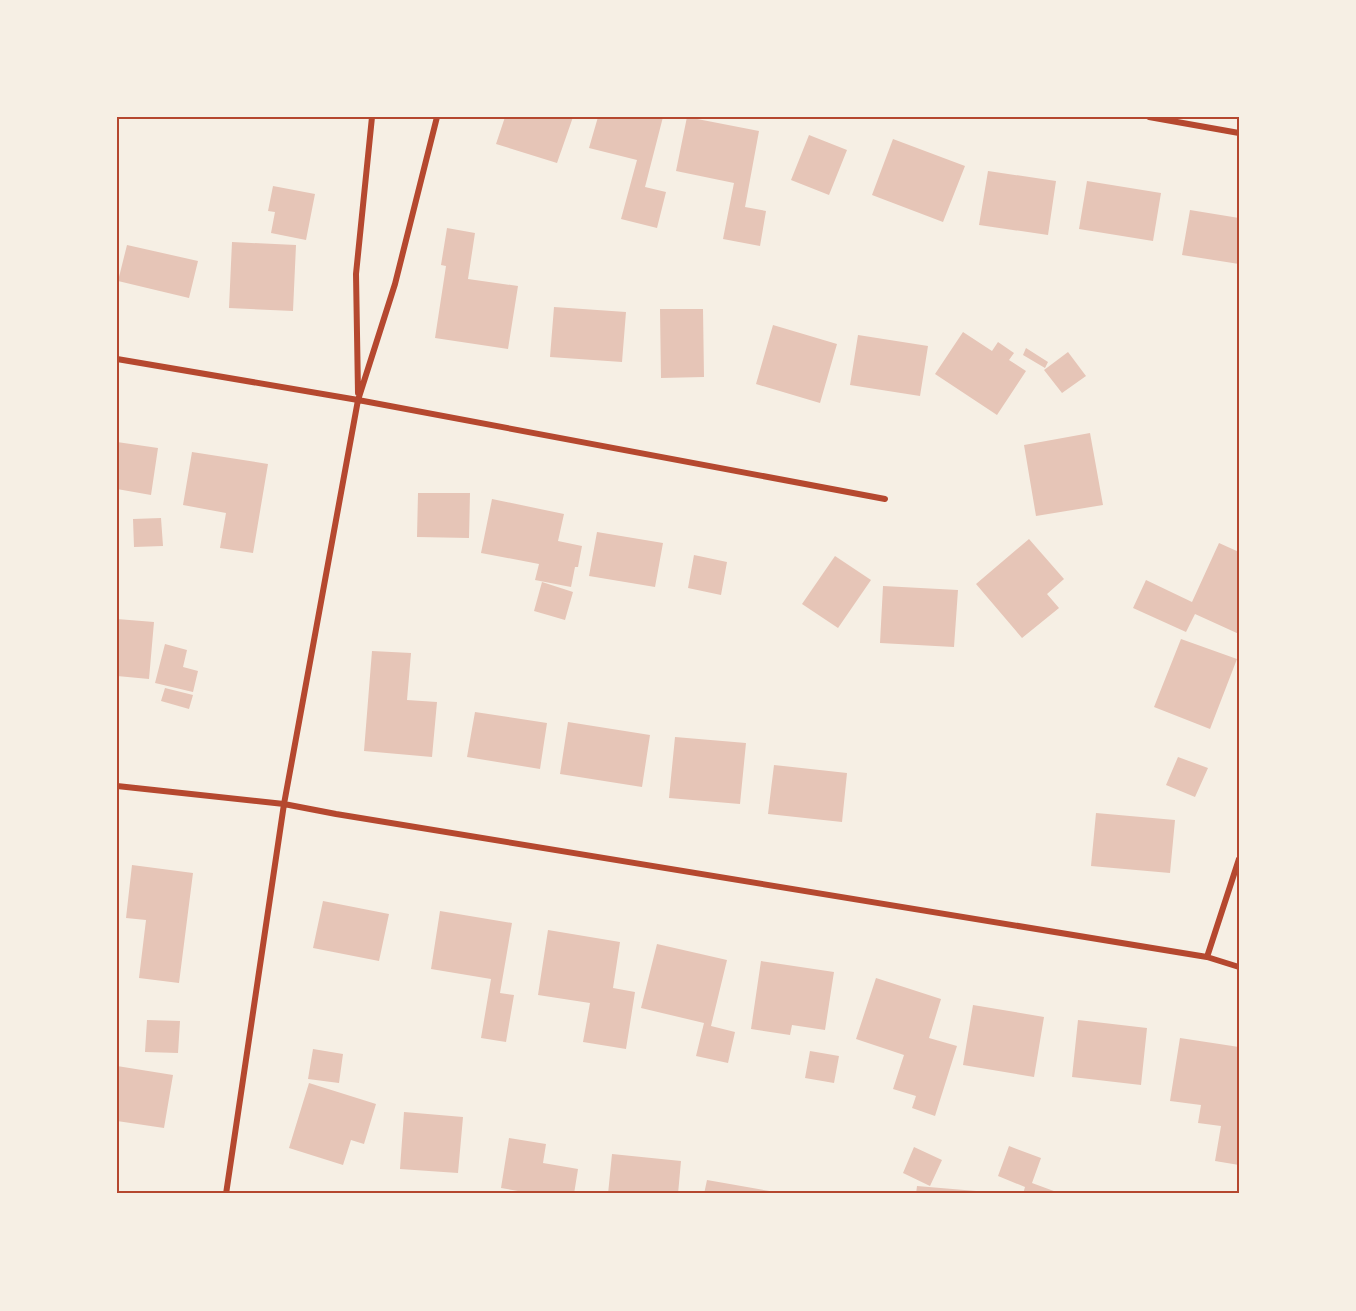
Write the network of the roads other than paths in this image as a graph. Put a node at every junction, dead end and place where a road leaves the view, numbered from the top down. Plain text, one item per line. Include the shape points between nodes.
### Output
1 (372, 117) edge
2 (437, 117) edge
3 (1149, 117) edge
4 (1239, 134) edge
5 (117, 359) edge
6 (358, 400) junction
7 (885, 499) dead end
8 (117, 786) edge
9 (284, 804) junction
10 (1239, 859) edge
11 (1207, 957) junction
12 (1239, 967) edge
13 (226, 1194) edge

1 - 6 street via 356,274
2 - 6 street via 395,284
3 - 4 street
5 - 6 street
6 - 7 street
6 - 9 street
8 - 9 street
9 - 11 street
9 - 13 street
10 - 11 street
11 - 12 street

